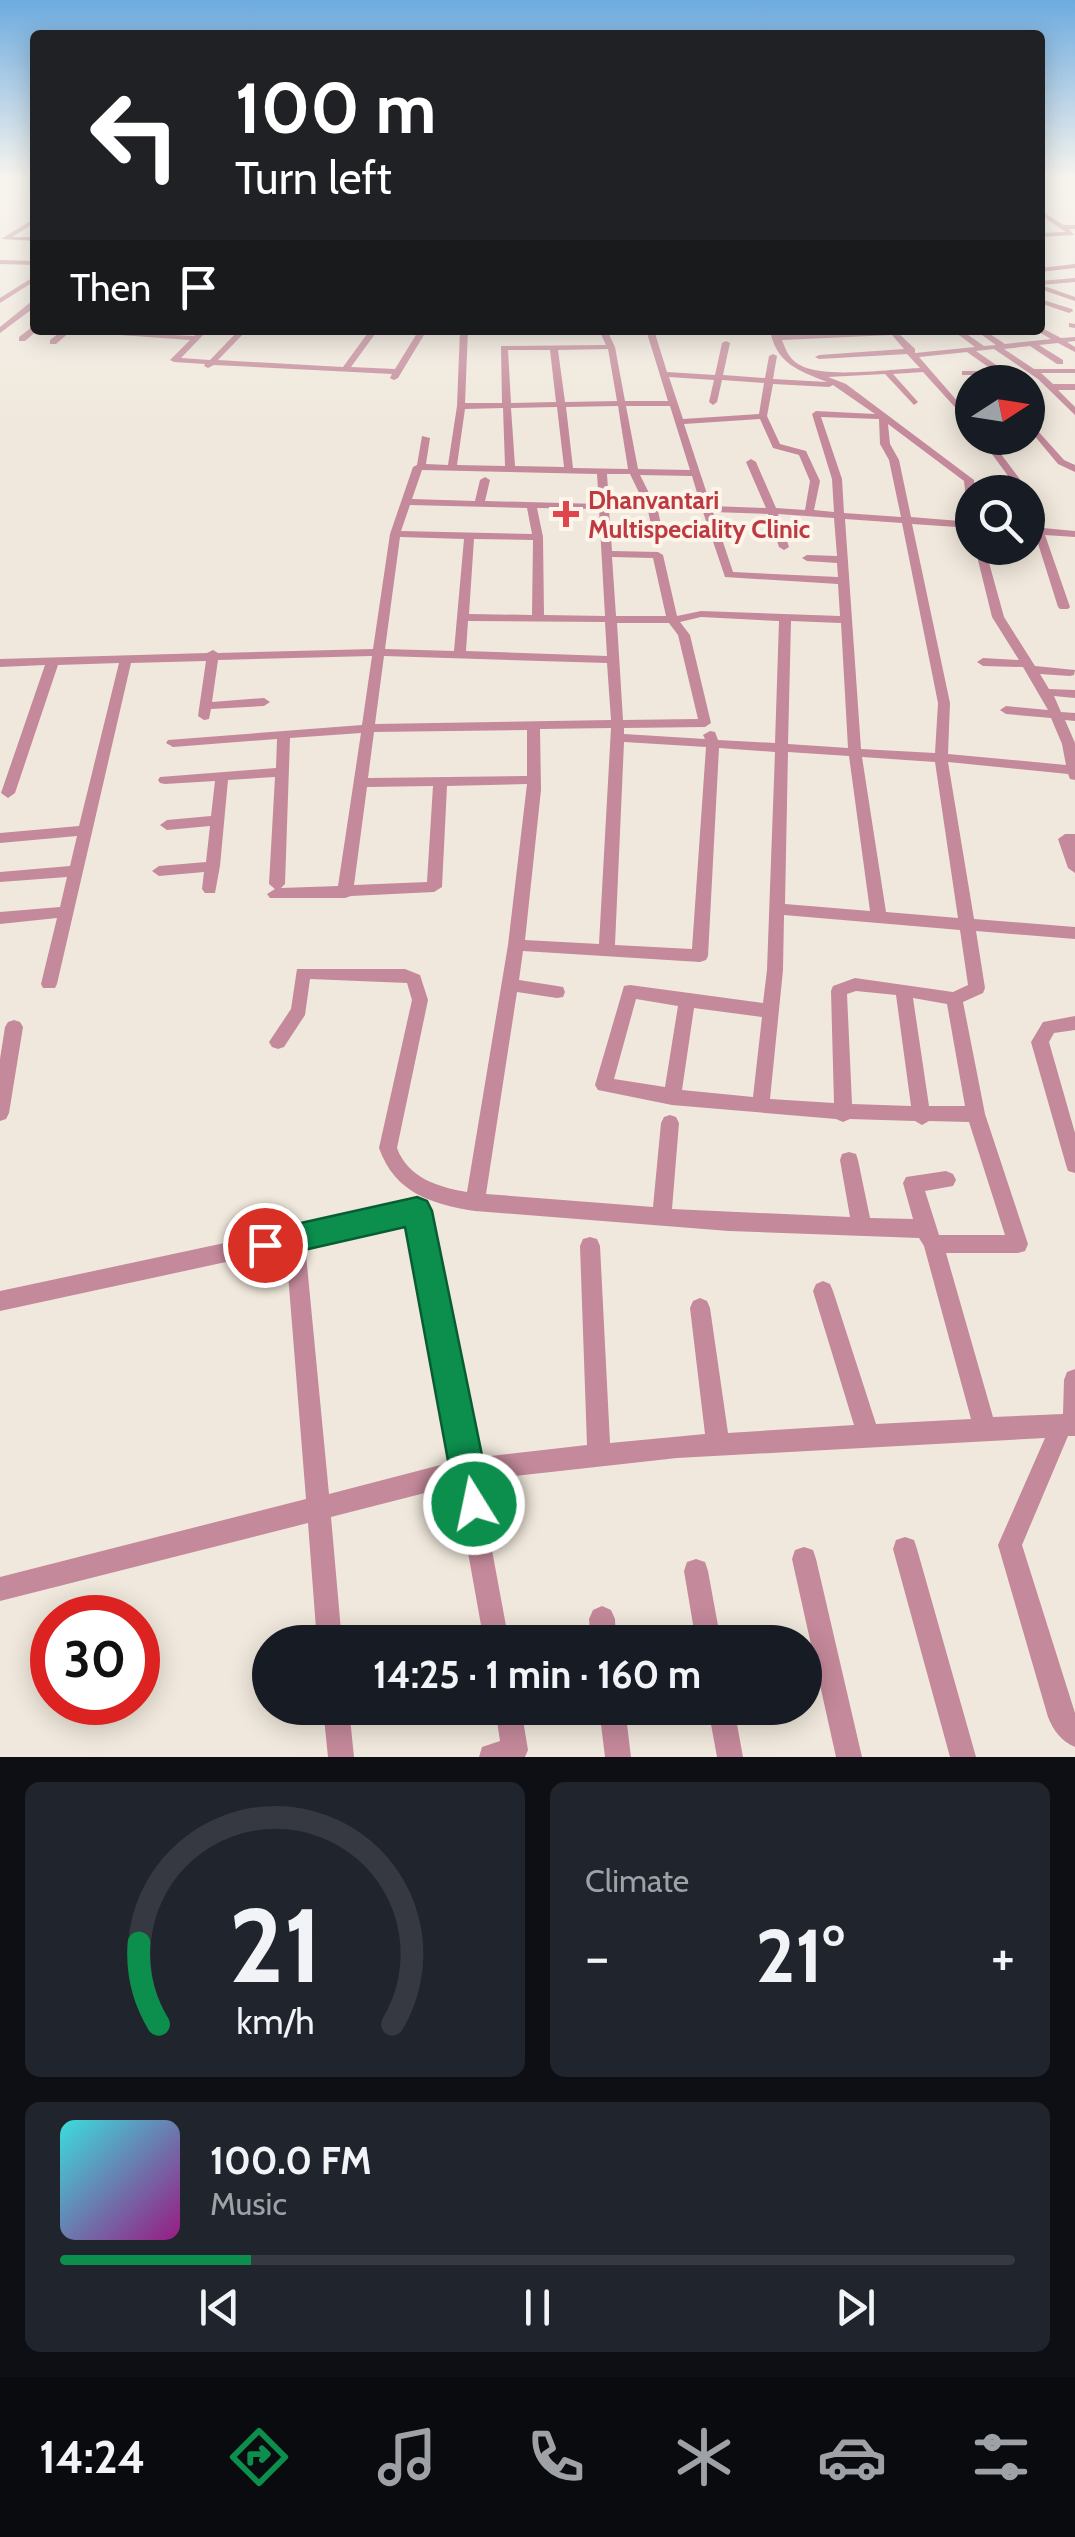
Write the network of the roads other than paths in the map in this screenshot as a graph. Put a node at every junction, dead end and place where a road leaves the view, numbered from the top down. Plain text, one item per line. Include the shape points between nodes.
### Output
1 (16, 261) edge
2 (0, 262) edge
3 (13, 263) junction
4 (30, 263) edge
5 (1075, 266) edge
6 (1045, 268) edge
7 (1075, 280) edge
8 (30, 281) edge
9 (1045, 289) edge
10 (1045, 291) edge
11 (1045, 294) edge
12 (3, 296) edge
13 (1075, 298) edge
14 (30, 299) edge
15 (30, 304) edge
16 (1069, 311) dead end
17 (30, 330) edge
18 (0, 331) edge
19 (1045, 331) edge
20 (62, 335) edge
21 (91, 335) edge
22 (153, 335) edge
23 (199, 335) edge
24 (239, 335) edge
25 (370, 335) edge
26 (420, 335) edge
27 (464, 335) edge
28 (605, 335) edge
29 (652, 335) edge
30 (776, 335) edge
31 (896, 335) edge
32 (963, 335) edge
33 (986, 335) edge
34 (1010, 335) edge
35 (196, 338) junction
36 (1075, 339) edge
37 (22, 340) dead end
38 (1059, 340) junction
39 (53, 342) dead end
40 (82, 343) dead end
41 (726, 343) dead end
42 (1026, 344) junction
43 (1000, 346) junction
44 (611, 347) junction
45 (554, 348) junction
46 (982, 348) junction
47 (969, 350) junction
48 (1075, 350) edge
49 (914, 353) junction
50 (773, 356) dead end
51 (819, 357) dead end
52 (1060, 362) dead end
53 (212, 363) junction
54 (992, 365) edge
55 (1026, 365) edge
56 (345, 369) junction
57 (923, 370) junction
58 (1045, 371) edge
59 (1075, 371) edge
60 (886, 372) junction
61 (202, 373) dead end
62 (667, 374) junction
63 (718, 377) junction
64 (816, 380) junction
65 (1045, 381) edge
66 (769, 382) junction
67 (1052, 387) junction
68 (1075, 387) edge
69 (713, 402) dead end
70 (914, 402) dead end
71 (674, 403) junction
72 (619, 404) junction
73 (818, 404) dead end
74 (561, 405) junction
75 (955, 405) edge
76 (462, 406) junction
77 (509, 406) junction
78 (1075, 412) edge
79 (763, 416) junction
80 (883, 416) junction
81 (681, 422) junction
82 (425, 438) dead end
83 (1045, 443) edge
84 (751, 462) dead end
85 (421, 467) junction
86 (452, 468) junction
87 (1075, 469) edge
88 (510, 470) junction
89 (568, 472) junction
90 (696, 472) junction
91 (634, 473) junction
92 (602, 474) junction
93 (963, 475) edge
94 (485, 480) dead end
95 (405, 502) junction
96 (479, 504) junction
97 (532, 506) junction
98 (602, 508) junction
99 (652, 508) junction
100 (707, 509) junction
101 (772, 511) junction
102 (809, 513) junction
103 (839, 516) junction
104 (904, 520) junction
105 (955, 524) edge
106 (1045, 531) edge
107 (395, 534) junction
108 (658, 534) dead end
109 (1075, 534) edge
110 (469, 536) junction
111 (538, 537) junction
112 (1045, 544) edge
113 (784, 547) dead end
114 (606, 554) junction
115 (807, 558) dead end
116 (842, 560) junction
117 (984, 565) edge
118 (843, 581) junction
119 (1064, 607) dead end
120 (463, 618) junction
121 (786, 618) junction
122 (538, 619) junction
123 (672, 620) junction
124 (846, 620) junction
125 (612, 621) junction
126 (380, 652) junction
127 (214, 654) junction
128 (460, 656) junction
129 (126, 660) junction
130 (614, 660) junction
131 (53, 661) junction
132 (983, 662) dead end
133 (0, 663) edge
134 (1031, 667) junction
135 (1070, 672) dead end
136 (1046, 692) junction
137 (1075, 694) edge
138 (264, 702) dead end
139 (1006, 710) dead end
140 (1057, 716) junction
141 (1075, 717) edge
142 (705, 724) junction
143 (532, 726) junction
144 (370, 728) junction
145 (618, 732) junction
146 (284, 734) junction
147 (174, 743) dead end
148 (713, 743) junction
149 (1072, 745) edge
150 (778, 746) junction
151 (855, 752) junction
152 (941, 758) junction
153 (282, 772) junction
154 (1074, 773) edge
155 (222, 776) junction
156 (165, 780) dead end
157 (532, 780) junction
158 (440, 781) junction
159 (362, 783) junction
160 (8, 793) dead end
161 (218, 820) junction
162 (167, 825) dead end
163 (86, 830) junction
164 (0, 838) edge
165 (1075, 839) edge
166 (213, 866) junction
167 (1075, 868) edge
168 (159, 870) dead end
169 (76, 871) junction
170 (0, 877) edge
171 (210, 890) dead end
172 (345, 893) junction
173 (776, 909) junction
174 (66, 912) junction
175 (0, 918) edge
176 (879, 918) junction
177 (967, 925) junction
178 (1075, 933) edge
179 (516, 946) junction
180 (608, 951) junction
181 (49, 984) dead end
182 (510, 984) junction
183 (904, 990) junction
184 (556, 992) dead end
185 (954, 999) junction
186 (687, 1001) junction
187 (771, 1010) junction
188 (1075, 1023) edge
189 (14, 1028) dead end
190 (278, 1042) dead end
191 (4, 1068) edge
192 (672, 1098) junction
193 (761, 1103) junction
194 (0, 1113) edge
195 (842, 1114) junction
196 (976, 1114) junction
197 (922, 1116) junction
198 (670, 1123) dead end
199 (850, 1160) dead end
200 (1075, 1165) edge
201 (946, 1180) dead end
202 (475, 1202) junction
203 (662, 1217) junction
204 (862, 1227) junction
205 (929, 1236) junction
206 (296, 1239) junction
207 (590, 1246) dead end
208 (823, 1291) dead end
209 (0, 1302) edge
210 (700, 1308) dead end
211 (1075, 1380) edge
212 (1070, 1425) edge
213 (984, 1429) junction
214 (869, 1438) junction
215 (718, 1445) junction
216 (599, 1456) junction
217 (468, 1470) junction
218 (317, 1508) junction
219 (905, 1550) dead end
220 (804, 1559) dead end
221 (696, 1571) dead end
222 (0, 1588) edge
223 (328, 1625) edge
224 (494, 1625) edge
225 (706, 1625) edge
226 (338, 1725) edge
227 (508, 1725) edge
228 (614, 1725) edge
229 (724, 1725) edge
230 (1075, 1734) edge
231 (508, 1755) edge
232 (341, 1757) edge
233 (618, 1757) edge
234 (730, 1757) edge
235 (849, 1757) edge
236 (964, 1757) edge

1 - 3 street
2 - 3 street
3 - 4 street
5 - 6 street
7 - 9 street
8 - 12 street
10 - 13 street
11 - 16 street
12 - 14 street
15 - 18 street
17 - 37 street
19 - 38 street
20 - 39 street
21 - 40 street
22 - 35 street
23 - 35 street
24 - 53 street
25 - 56 street
26 - 56 street via 395,376
27 - 76 street
28 - 44 street
29 - 62 street
30 - 64 street via 794,366
31 - 49 street
32 - 46 street
33 - 43 street
34 - 42 street
35 - 53 street via 174,360
36 - 38 street
38 - 42 street
38 - 48 street
41 - 63 street
42 - 43 street
42 - 52 street
43 - 46 street
43 - 55 street
44 - 45 street
44 - 72 street
45 - 74 street
45 - 77 street via 504,348
46 - 47 street
47 - 49 street
47 - 54 street
49 - 51 street
49 - 57 street
50 - 66 street
53 - 56 street
53 - 61 street
57 - 60 street
57 - 75 street
58 - 59 street
60 - 64 street
60 - 70 street
62 - 63 street
62 - 71 street
63 - 66 street
63 - 69 street
64 - 66 street
64 - 73 street
64 - 80 street via 844,386
65 - 67 street
66 - 79 street
67 - 68 street
67 - 78 street
71 - 72 street
71 - 81 street
72 - 74 street
72 - 91 street
74 - 77 street
74 - 89 street
76 - 77 street
76 - 86 street
77 - 88 street
79 - 81 street
79 - 102 street via 776,446 803,453 815,482
80 - 93 street
80 - 103 street via 816,414 837,480
80 - 104 street
81 - 90 street
82 - 85 street
83 - 87 street
84 - 101 street
85 - 86 street
85 - 95 street
86 - 88 street
88 - 89 street
89 - 92 street
90 - 91 street
90 - 100 street
91 - 92 street
91 - 99 street
92 - 98 street
94 - 96 street
95 - 96 street
95 - 107 street
96 - 97 street
97 - 98 street
97 - 111 street
98 - 99 street
98 - 114 street
99 - 100 street
99 - 108 street
100 - 101 street
100 - 118 street via 729,575
101 - 102 street
101 - 113 street
102 - 103 street
103 - 104 street
103 - 116 street
104 - 105 street
104 - 152 street via 944,703
106 - 109 street
107 - 110 street
107 - 126 street
110 - 111 street
110 - 120 street
111 - 122 street
112 - 119 street
114 - 123 street via 658,556
114 - 125 street
115 - 116 street
116 - 118 street
117 - 134 street via 998,617
118 - 124 street
120 - 122 street
120 - 128 street
121 - 123 street via 701,614
121 - 124 street
121 - 150 street
122 - 125 street
123 - 125 street
123 - 142 street via 684,635
124 - 151 street
125 - 130 street
126 - 127 street
126 - 128 street
126 - 144 street
127 - 129 street
127 - 138 street via 205,711
128 - 130 street
129 - 131 street
129 - 163 street
130 - 145 street
131 - 133 street
131 - 160 street
132 - 134 street
134 - 135 street
134 - 136 street
136 - 137 street
136 - 140 street
139 - 140 street
140 - 141 street
140 - 149 street
142 - 145 street
142 - 148 street
143 - 144 street
143 - 145 street
143 - 157 street
144 - 146 street
144 - 159 street
145 - 148 street
145 - 180 street
146 - 147 street
146 - 153 street
148 - 150 street
148 - 180 street via 700,956
149 - 154 street
150 - 151 street
150 - 173 street
151 - 152 street
151 - 176 street
152 - 154 street
152 - 177 street
153 - 155 street
153 - 172 street via 276,889
155 - 156 street
155 - 161 street
157 - 158 street
157 - 179 street
158 - 159 street
158 - 172 street via 434,888
159 - 172 street
161 - 162 street
161 - 166 street
163 - 164 street
163 - 169 street
165 - 167 street via 1066,839
166 - 168 street
166 - 171 street
169 - 170 street
169 - 174 street
173 - 176 street
173 - 187 street
174 - 175 street
174 - 181 street
176 - 177 street
177 - 178 street
177 - 185 street via 977,988
179 - 180 street
179 - 182 street
182 - 184 street
182 - 202 street
183 - 185 street
183 - 195 street via 855,984 839,991
183 - 197 street
185 - 196 street
186 - 187 street
186 - 192 street
186 - 192 street via 630,991 604,1085
187 - 193 street
188 - 200 street via 1049,1027 1040,1042
189 - 191 street
190 - 202 street via 299,1010 303,972 414,979 420,1000 388,1148 392,1165 403,1178
191 - 194 street
192 - 193 street
193 - 195 street
195 - 197 street
196 - 197 street
196 - 205 street via 1018,1244
198 - 203 street
199 - 204 street
201 - 205 street via 913,1183
202 - 203 street
203 - 204 street
204 - 205 street
205 - 213 street
206 - 209 street
206 - 217 street via 417,1211
206 - 218 street
207 - 216 street
208 - 214 street
210 - 215 street
211 - 212 street
212 - 213 street
212 - 230 street via 1010,1545 1061,1717
213 - 214 street
214 - 215 street
215 - 216 street
216 - 217 street
217 - 218 street
217 - 224 street
218 - 222 street
218 - 223 street
219 - 236 street
220 - 235 street
221 - 225 street
226 - 232 street
227 - 231 street
228 - 233 street
229 - 234 street

